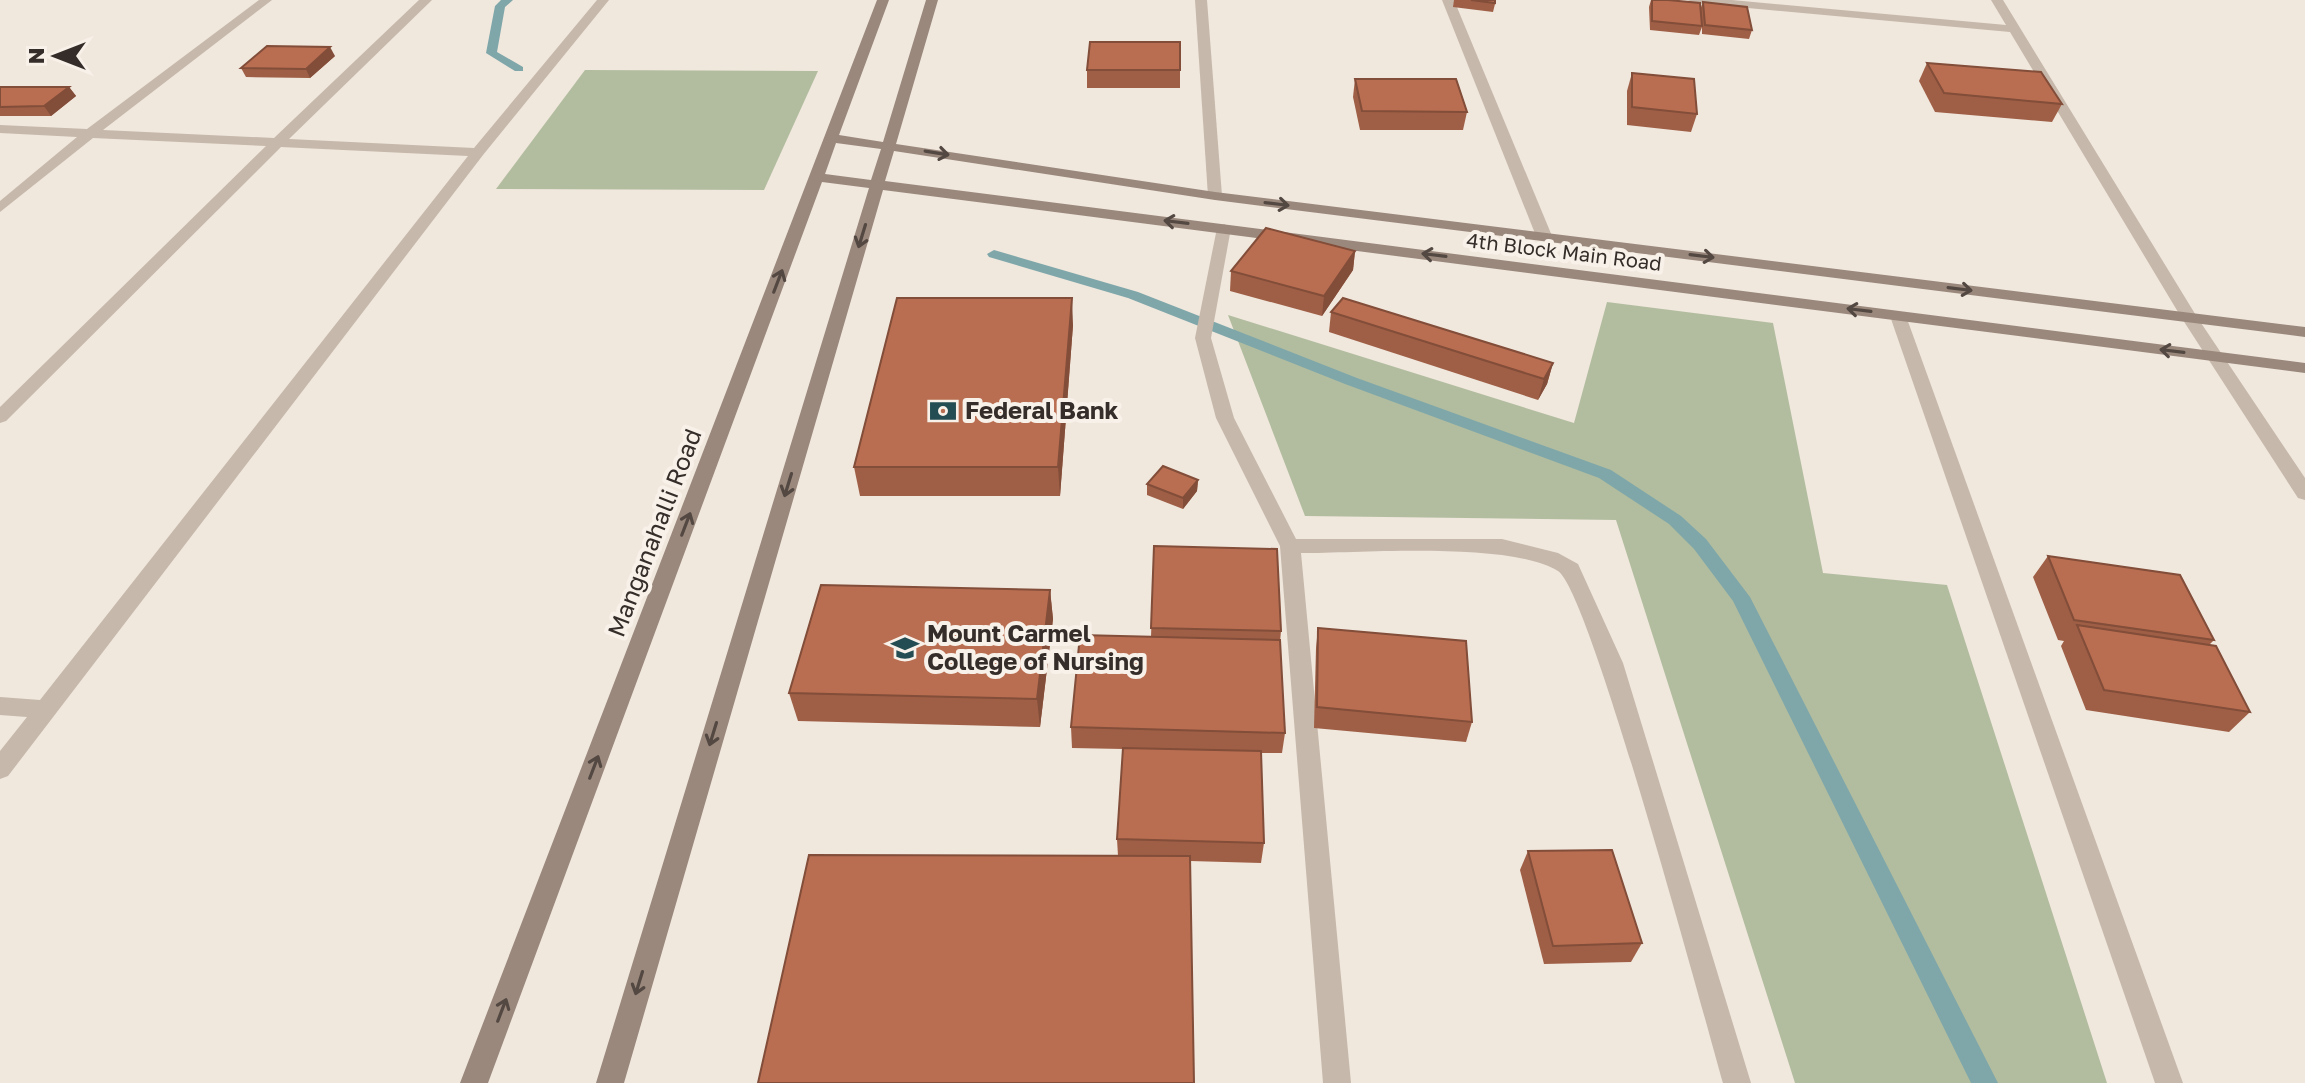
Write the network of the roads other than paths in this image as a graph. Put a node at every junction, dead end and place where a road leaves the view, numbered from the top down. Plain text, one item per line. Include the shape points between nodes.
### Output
1 (266, 0) edge
2 (426, 0) edge
3 (603, 0) edge
4 (883, 0) edge
5 (932, 0) edge
6 (1201, 0) edge
7 (1448, 0) edge
8 (1694, 0) edge
9 (1997, 0) edge
10 (1826, 6) edge
11 (2016, 29) junction
12 (0, 129) edge
13 (89, 134) junction
14 (832, 138) junction
15 (277, 143) junction
16 (888, 146) junction
17 (478, 152) junction
18 (818, 177) junction
19 (877, 183) junction
20 (1215, 196) junction
21 (0, 208) edge
22 (1224, 228) junction
23 (1544, 236) junction
24 (1898, 316) junction
25 (2189, 317) junction
26 (2305, 332) edge
27 (2215, 357) junction
28 (2305, 368) edge
29 (0, 417) edge
30 (2305, 493) edge
31 (1290, 546) junction
32 (0, 706) edge
33 (45, 710) junction
34 (0, 769) edge
35 (474, 1083) edge
36 (610, 1083) edge
37 (1337, 1083) edge
38 (1737, 1083) edge
39 (2169, 1083) edge

1 - 13 street
2 - 15 street
3 - 17 street
4 - 14 street, Manganahalli Road
5 - 16 street
6 - 20 street
7 - 23 street
8 - 10 street
9 - 11 street
10 - 11 street
11 - 25 street
12 - 13 street
13 - 15 street
13 - 21 street
14 - 16 street, 4th Block Main Road
14 - 18 street, Manganahalli Road
15 - 17 street
15 - 29 street
16 - 19 street
16 -> 20 street, 4th Block Main Road
17 - 33 street
18 - 19 street, 4th Block Main Road
35 -> 18 street, Manganahalli Road
22 -> 19 street, 4th Block Main Road
19 -> 36 street
20 -> 23 street, 4th Block Main Road
24 -> 22 street, 4th Block Main Road
22 - 31 street via 1203,338 1225,418
23 -> 25 street, 4th Block Main Road
27 -> 24 street, 4th Block Main Road
24 - 39 street
25 - 26 street, 4th Block Main Road
25 - 27 street
27 - 28 street, 4th Block Main Road
27 - 30 street
31 - 37 street
31 - 38 street via 1502,546 1551,558 1571,569 1612,663
32 - 33 street
33 - 34 street

